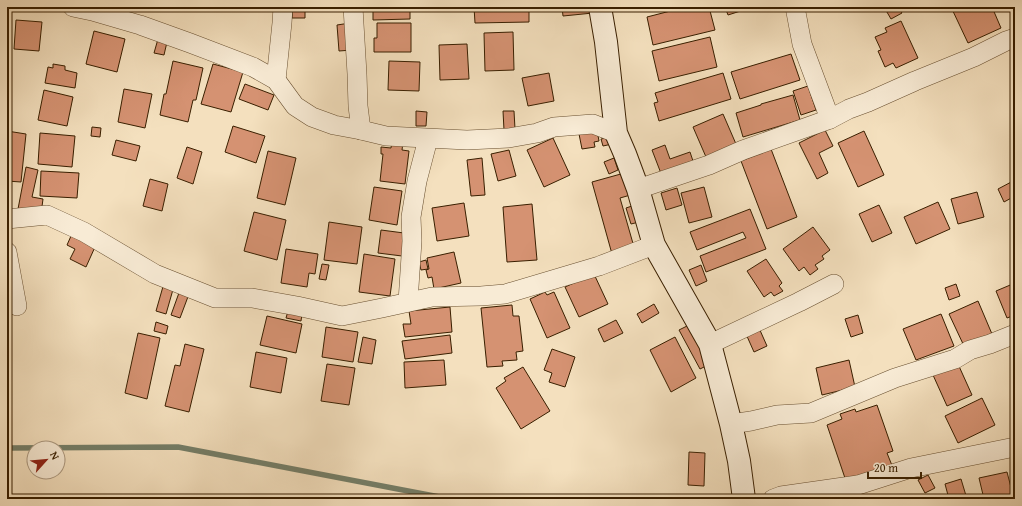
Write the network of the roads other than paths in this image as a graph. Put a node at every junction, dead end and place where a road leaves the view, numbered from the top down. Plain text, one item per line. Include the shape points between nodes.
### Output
1 (73, 7) edge
2 (283, 7) edge
3 (353, 7) edge
4 (600, 7) edge
5 (796, 7) edge
6 (1015, 38) edge
7 (276, 80) junction
8 (830, 119) junction
9 (361, 130) junction
10 (616, 133) junction
11 (428, 139) junction
12 (638, 189) junction
13 (7, 219) edge
14 (654, 245) junction
15 (7, 252) edge
16 (834, 284) dead end
17 (408, 302) junction
18 (17, 306) dead end
19 (1015, 334) edge
20 (710, 344) junction
21 (731, 424) junction
22 (1015, 447) edge
23 (744, 499) edge
24 (773, 499) edge

1 - 7 street via 140,25 253,67
2 - 7 street
3 - 9 street
4 - 10 street
5 - 8 street via 802,44
6 - 8 street
7 - 9 street via 295,106 312,118 334,126
8 - 12 street
9 - 11 street via 386,136
10 - 11 street via 594,124 554,127 509,138
10 - 12 street
11 - 17 street via 411,217
12 - 14 street
13 - 17 street via 47,215 84,232 155,274 215,298 252,298 342,316
14 - 17 street via 599,266 506,294 432,297
14 - 20 street
15 - 18 street
16 - 20 street
19 - 21 street via 970,350 955,359 895,378 811,413 777,415
20 - 21 street
21 - 23 street
22 - 24 street via 911,468 858,485

